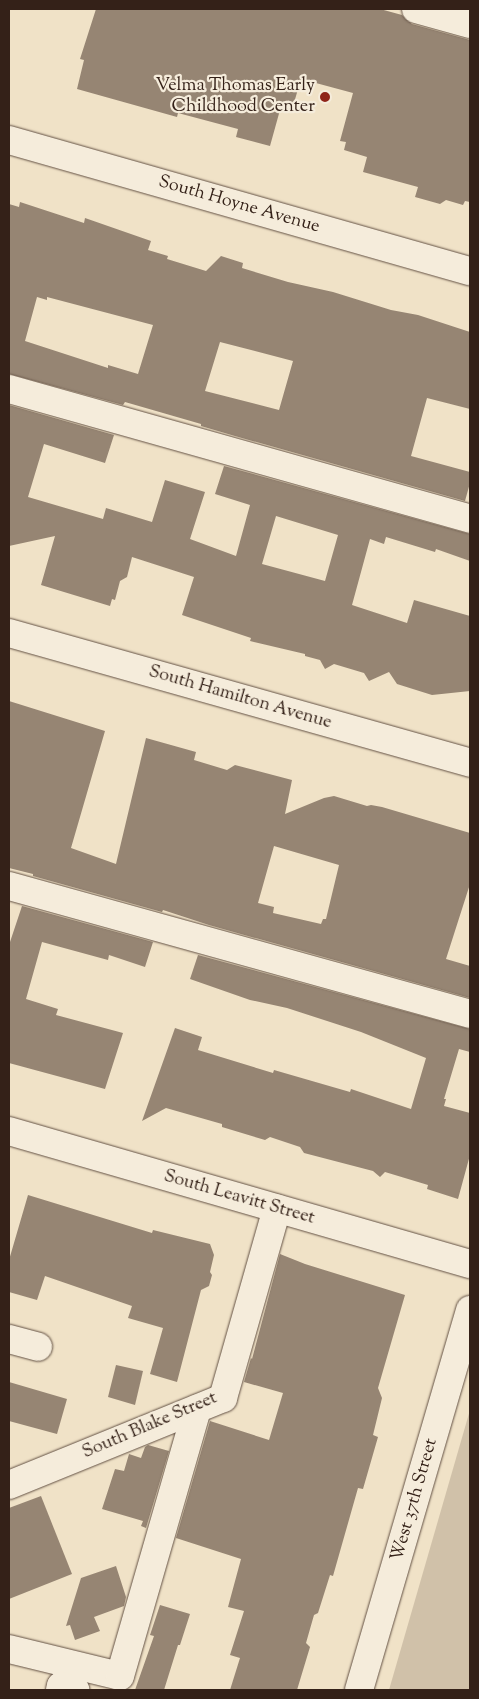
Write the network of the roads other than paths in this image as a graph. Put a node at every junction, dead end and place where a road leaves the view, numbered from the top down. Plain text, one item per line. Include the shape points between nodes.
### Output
1 (416, 9) edge
2 (470, 24) edge
3 (9, 140) edge
4 (470, 271) edge
5 (9, 389) edge
6 (470, 519) edge
7 (9, 633) edge
8 (470, 763) edge
9 (9, 886) edge
10 (470, 1014) edge
11 (9, 1131) edge
12 (277, 1208) junction
13 (470, 1264) edge
14 (470, 1310) edge
15 (9, 1339) edge
16 (38, 1348) dead end
17 (197, 1409) junction
18 (9, 1485) edge
19 (9, 1649) edge
20 (60, 1690) edge
21 (75, 1690) edge
22 (359, 1690) edge

1 - 2 street
3 - 4 street, South Hoyne Avenue
5 - 6 street
7 - 8 street, South Hamilton Avenue
9 - 10 street
11 - 12 street, South Leavitt Street
12 - 13 street, South Leavitt Street
12 - 17 street, South Blake Street via 223,1398
14 - 22 street, West 37th Street
15 - 16 street
17 - 18 street, South Blake Street
17 - 19 street via 120,1676
20 - 21 street via 61,1686

